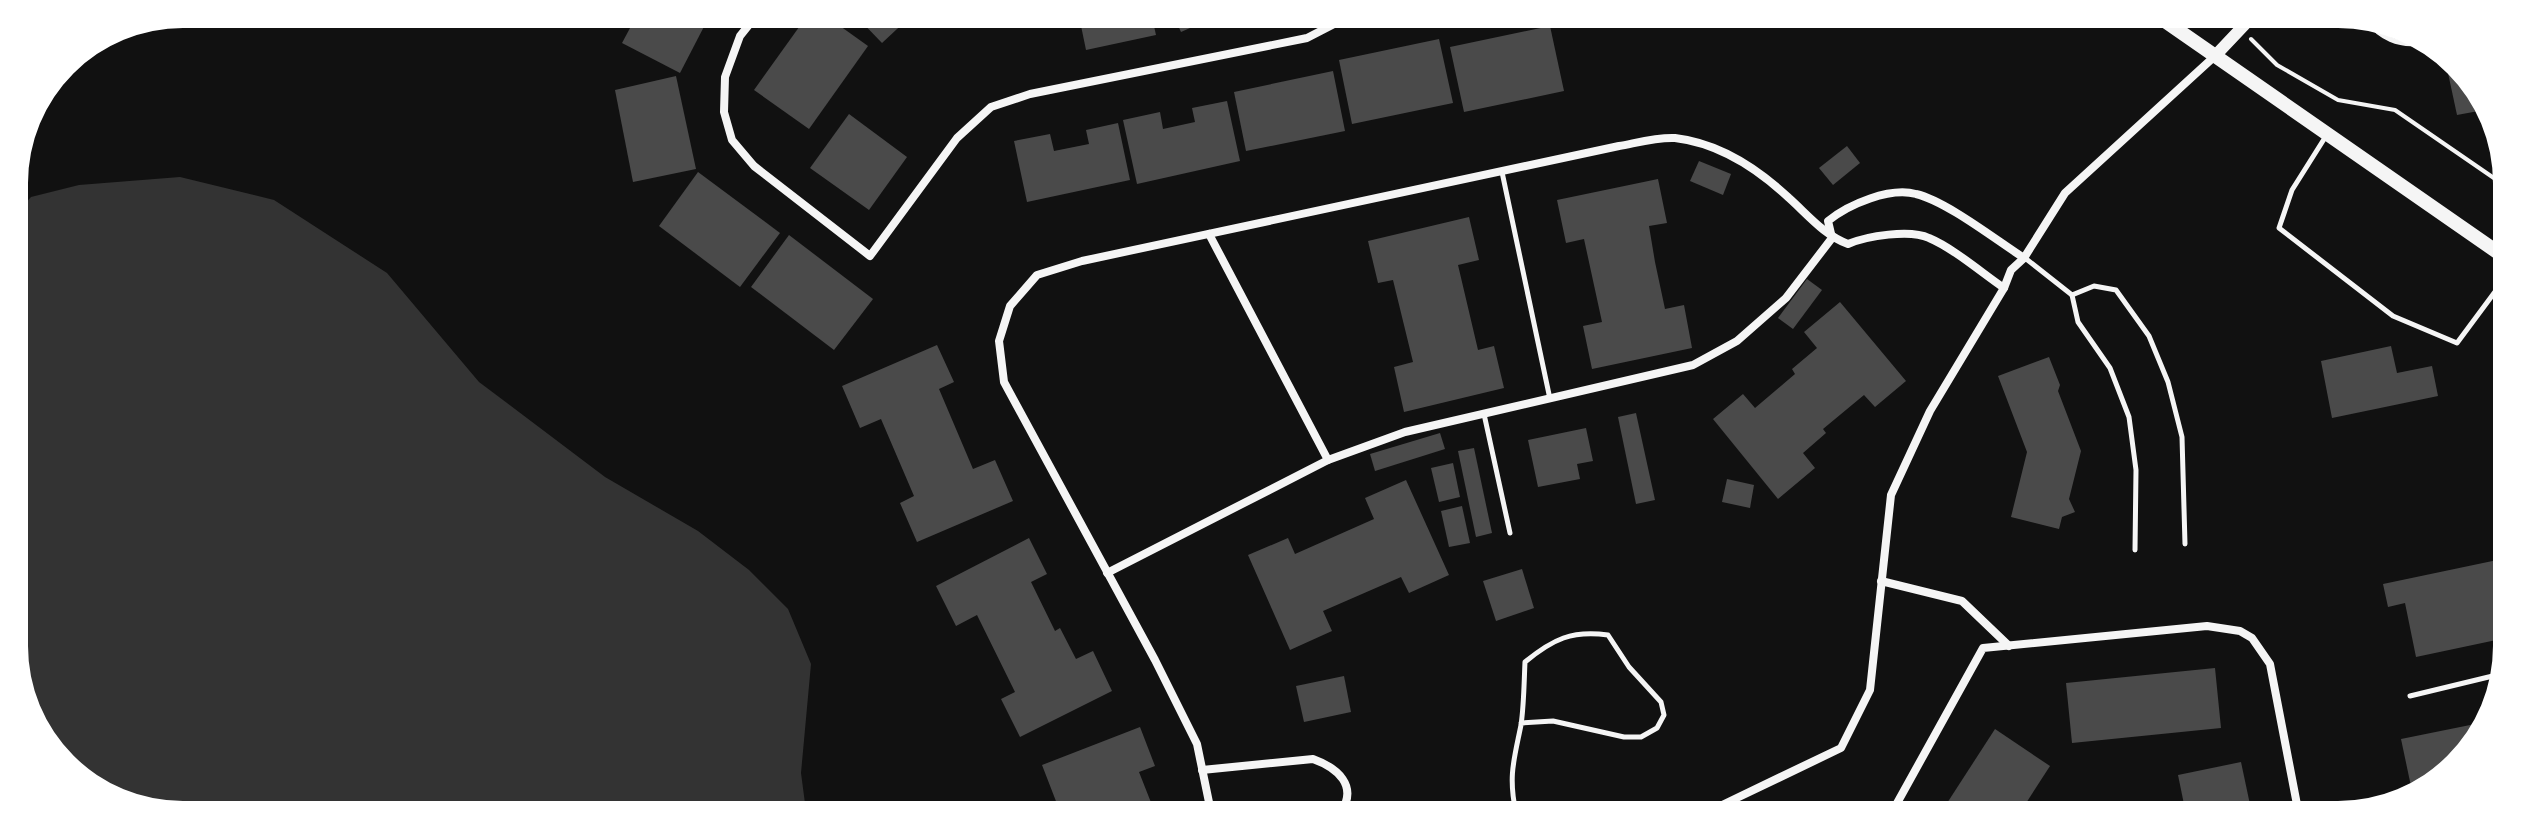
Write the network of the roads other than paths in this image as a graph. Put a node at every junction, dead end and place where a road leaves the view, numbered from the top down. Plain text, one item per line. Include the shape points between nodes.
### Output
1 (746, 28) edge
2 (1326, 28) edge
3 (2175, 28) edge
4 (2241, 28) edge
5 (2215, 56) junction
6 (2328, 134) junction
7 (1502, 171) junction
8 (1209, 234) junction
9 (1832, 238) junction
10 (2493, 249) edge
11 (2024, 258) junction
12 (2004, 288) junction
13 (2493, 294) edge
14 (2072, 295) junction
15 (1550, 399) junction
16 (1484, 414) junction
17 (1328, 460) junction
18 (1510, 533) dead end
19 (2185, 544) dead end
20 (2135, 550) dead end
21 (1107, 573) junction
22 (1881, 581) junction
23 (2009, 646) junction
24 (2490, 677) edge
25 (2410, 696) dead end
26 (1521, 723) junction
27 (1202, 770) junction
28 (1209, 801) edge
29 (1347, 801) edge
30 (1513, 801) edge
31 (1731, 801) edge
32 (1898, 801) edge
33 (2296, 801) edge

1 - 2 street via 725,77 724,112 732,140 754,166 870,256 957,138 991,107 1030,94 1307,38
3 - 5 main road
4 - 5 street
5 - 6 main road
5 - 11 street via 2065,193
6 - 10 main road
6 - 13 lane via 2292,190 2279,228 2393,316 2457,343
7 - 8 street
7 - 9 street via 1672,138 1701,143 1732,155 1776,186
7 - 15 lane
8 - 17 street
8 - 21 street via 1037,275 1010,306 999,341 1004,382
9 - 11 street via 1828,221 1843,209 1884,195 1915,193
9 - 12 street via 1848,244 1899,234 1927,237
9 - 15 street via 1786,298 1737,341 1693,365
11 - 12 street via 2011,270
11 - 14 lane
12 - 22 street via 1930,411 1891,495
14 - 19 lane via 2094,286 2116,290 2149,336 2182,437
14 - 20 lane via 2078,322 2110,368 2129,417 2136,470
15 - 16 street
16 - 17 street via 1405,432
16 - 18 lane
17 - 21 street
21 - 27 street via 1197,744
22 - 23 street via 1962,601
22 - 31 street via 1870,690 1841,748
23 - 32 street via 1983,648
23 - 33 street via 2207,626 2240,631 2252,638 2270,664
24 - 25 lane
26 - 26 lane via 1553,721 1641,737 1657,728 1664,715 1661,702 1608,635 1588,633 1545,645 1525,662
26 - 30 lane via 1513,752
27 - 28 street
27 - 29 street via 1313,759 1338,773

